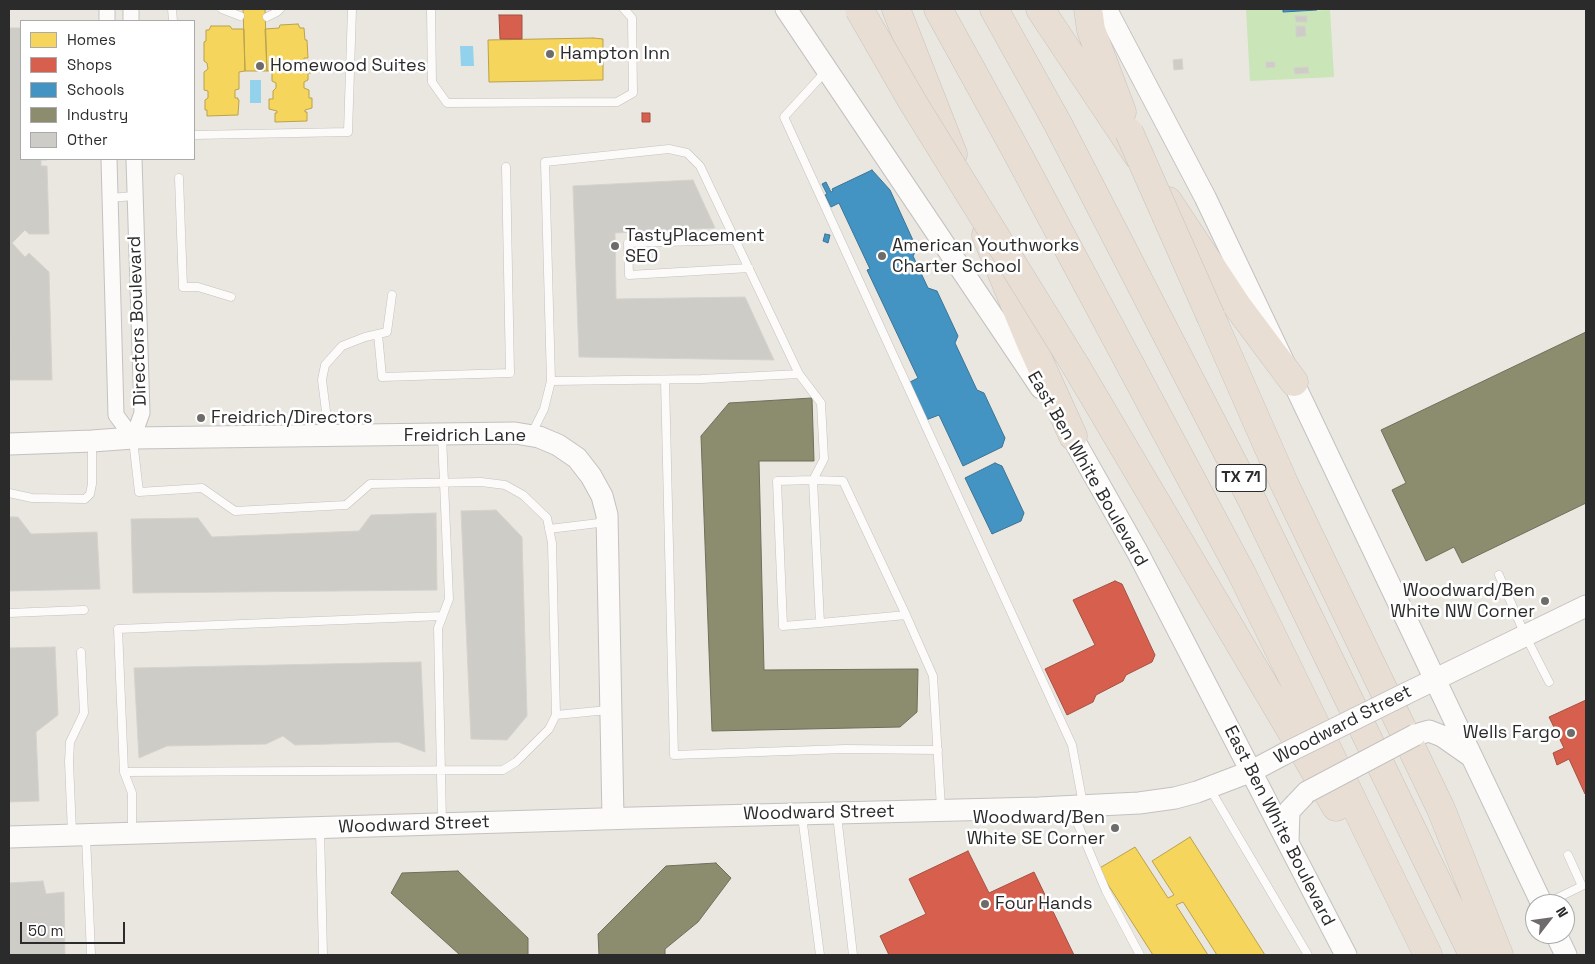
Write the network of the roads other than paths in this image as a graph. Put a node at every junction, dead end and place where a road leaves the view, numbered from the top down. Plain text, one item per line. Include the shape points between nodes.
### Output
1 (222, 9) edge
2 (280, 9) edge
3 (352, 9) edge
4 (431, 9) edge
5 (624, 9) edge
6 (786, 9) edge
7 (859, 9) edge
8 (896, 9) edge
9 (938, 9) edge
10 (994, 9) edge
11 (1040, 9) edge
12 (1059, 9) edge
13 (1088, 9) edge
14 (1106, 9) edge
15 (240, 16) dead end
16 (267, 17) dead end
17 (827, 70) junction
18 (1129, 132) junction
19 (195, 135) edge
20 (109, 160) edge
21 (134, 160) edge
22 (506, 167) dead end
23 (179, 178) dead end
24 (134, 196) junction
25 (110, 198) junction
26 (735, 240) junction
27 (748, 268) junction
28 (392, 295) dead end
29 (231, 297) dead end
30 (378, 334) junction
31 (799, 374) junction
32 (665, 380) junction
33 (551, 381) junction
34 (1294, 382) junction
35 (442, 434) junction
36 (531, 435) junction
37 (1073, 436) junction
38 (329, 437) junction
39 (133, 438) junction
40 (92, 442) junction
41 (9, 444) edge
42 (813, 480) junction
43 (444, 484) junction
44 (9, 493) edge
45 (607, 522) junction
46 (549, 529) junction
47 (1499, 575) dead end
48 (1586, 606) edge
49 (84, 610) dead end
50 (9, 613) edge
51 (906, 615) junction
52 (442, 616) junction
53 (820, 623) junction
54 (1525, 635) junction
55 (81, 652) dead end
56 (1435, 679) junction
57 (1549, 682) dead end
58 (611, 709) junction
59 (556, 715) junction
60 (938, 750) junction
61 (1474, 759) junction
62 (440, 769) junction
63 (1252, 771) junction
64 (124, 772) junction
65 (1209, 788) junction
66 (1077, 806) junction
67 (942, 810) junction
68 (837, 813) junction
69 (802, 814) junction
70 (614, 818) junction
71 (442, 824) junction
72 (320, 828) junction
73 (132, 834) junction
74 (79, 836) junction
75 (9, 837) edge
76 (1288, 845) junction
77 (1568, 855) dead end
78 (1538, 894) edge
79 (1565, 894) edge
80 (1416, 930) junction
81 (91, 955) edge
82 (323, 955) edge
83 (820, 955) edge
84 (853, 955) edge
85 (1140, 955) edge
86 (1308, 955) edge
87 (1346, 955) edge
88 (1428, 955) edge
89 (1474, 955) edge
90 (1499, 955) edge

1 - 15 lane
2 - 16 lane
3 - 19 lane via 348,132
4 - 5 lane via 432,82 447,103 617,102 633,93 632,18
6 - 17 street, East Ben White Boulevard
7 - 80 highway, bridge via 1077,368 1366,857
8 - 37 highway via 1015,306
9 - 80 highway, TX 71 via 1242,574
10 - 89 highway, TX 71 via 1067,141 1247,489
11 - 34 highway via 1238,307
12 - 18 highway
13 - 18 highway via 1092,30
14 - 34 street via 1205,197
17 - 37 street, East Ben White Boulevard
17 - 66 lane via 784,117 1072,745
18 - 90 highway, bridge via 1284,484 1440,809
20 - 25 street, Directors Boulevard
21 - 24 street, Directors Boulevard
22 - 30 lane via 510,373 382,376
23 - 29 lane via 183,287 198,287
24 - 25 lane
24 - 39 street, Directors Boulevard via 142,413
25 - 39 street, Directors Boulevard via 116,415
26 - 27 lane
26 - 27 lane via 628,243 628,275
26 - 33 lane via 700,166 687,153 669,149 545,162
27 - 31 lane
28 - 30 lane via 387,332
30 - 38 lane via 342,346 325,365 322,380
31 - 32 lane
31 - 42 lane via 820,403 824,459
32 - 33 lane
32 - 60 lane via 674,755 845,749
33 - 36 lane via 544,409
34 - 56 street
35 - 36 street, Freidrich Lane
35 - 38 street, Freidrich Lane
35 - 43 lane
36 - 45 street, Freidrich Lane via 558,445 577,458 592,476 602,496
37 - 63 street, East Ben White Boulevard
38 - 39 street, Freidrich Lane
39 - 40 street, Freidrich Lane
39 - 43 lane via 139,492 202,488 235,511 346,505 370,484
40 - 41 street, Freidrich Lane
40 - 44 lane via 92,484 85,499 32,498
42 - 51 lane via 843,481
42 - 53 lane
42 - 53 lane via 777,481 782,626
43 - 46 lane via 481,482 505,485 523,494 547,518
43 - 52 lane via 449,599
45 - 46 lane
45 - 58 street, Freidrich Lane
46 - 59 lane
47 - 54 lane
48 - 54 street, Woodward Street
49 - 50 lane
51 - 53 lane
51 - 60 lane via 934,676
52 - 62 lane via 438,628
52 - 64 lane via 118,629
54 - 56 street, Woodward Street
54 - 57 lane
55 - 74 lane via 84,713 69,748
56 - 61 street
56 - 63 street, Woodward Street, bridge
58 - 59 lane
58 - 70 street, Freidrich Lane
59 - 62 lane via 549,729 516,762 503,770
60 - 67 lane
61 - 76 street, bridge via 1442,736 1429,731 1415,735 1307,792 1289,811
61 - 78 street
62 - 64 lane
62 - 71 lane
63 - 65 street, Woodward Street
63 - 76 street, East Ben White Boulevard
64 - 73 lane via 132,793
65 - 66 street, Woodward Street via 1155,801
65 - 86 lane
66 - 67 street, Woodward Street
66 - 85 lane via 1106,891
67 - 68 street, Woodward Street
68 - 69 street, Woodward Street
68 - 84 lane
69 - 70 street, Woodward Street
69 - 83 lane
70 - 71 street, Woodward Street
71 - 72 street, Woodward Street
72 - 73 street, Woodward Street
72 - 82 lane
73 - 74 street, Woodward Street
74 - 75 street, Woodward Street
74 - 81 lane
76 - 87 street, East Ben White Boulevard
77 - 79 lane via 1582,886
80 - 88 highway, TX 71

